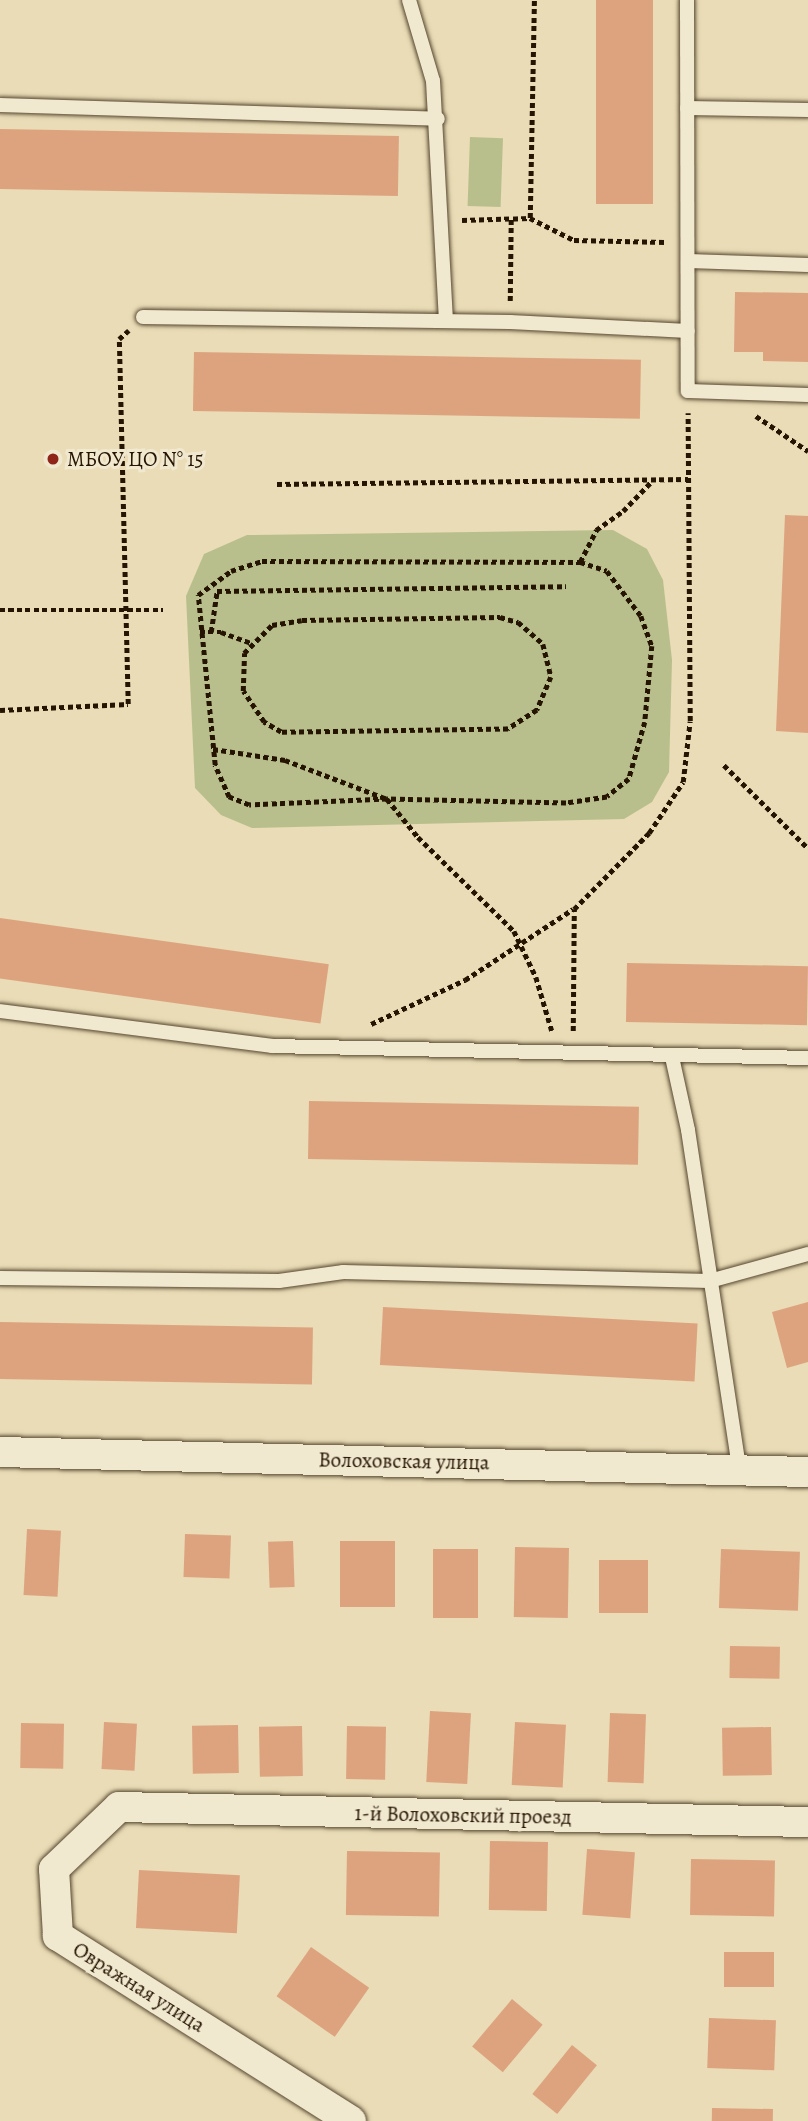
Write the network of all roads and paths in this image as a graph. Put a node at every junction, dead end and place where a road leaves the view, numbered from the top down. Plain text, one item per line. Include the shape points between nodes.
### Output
1 (409, 0) edge
2 (534, 0) edge
3 (687, 0) edge
4 (0, 105) edge
5 (687, 108) junction
6 (808, 110) edge
7 (438, 119) junction
8 (511, 218) junction
9 (530, 218) junction
10 (444, 221) junction
11 (687, 242) junction
12 (688, 261) junction
13 (808, 265) edge
14 (143, 317) joint
15 (446, 321) junction
16 (510, 322) junction
17 (688, 331) junction
18 (688, 391) junction
19 (724, 393) junction
20 (808, 395) edge
21 (808, 451) edge
22 (688, 479) junction
23 (652, 481) junction
24 (277, 484) dead end
25 (580, 562) junction
26 (566, 586) dead end
27 (0, 610) edge
28 (126, 610) junction
29 (163, 610) dead end
30 (200, 632) junction
31 (211, 632) junction
32 (252, 643) junction
33 (0, 710) edge
34 (213, 749) junction
35 (724, 765) dead end
36 (387, 799) junction
37 (808, 848) edge
38 (573, 909) junction
39 (520, 945) junction
40 (0, 1011) edge
41 (361, 1029) dead end
42 (568, 1054) junction
43 (672, 1057) junction
44 (808, 1058) edge
45 (808, 1254) edge
46 (0, 1278) edge
47 (710, 1281) junction
48 (0, 1452) edge
49 (739, 1468) junction
50 (808, 1472) edge
51 (119, 1807) joint
52 (808, 1822) edge
53 (351, 2121) edge

1 - 7 lane via 433,81
2 - 9 path
3 - 5 lane
4 - 7 lane
5 - 6 lane
5 - 11 lane
7 - 10 lane
8 - 9 path
8 - 10 path
8 - 16 path
9 - 11 path via 574,240
10 - 15 lane
11 - 12 lane
12 - 13 lane
12 - 17 lane
14 - 15 lane
14 - 28 path via 119,339
15 - 16 lane
16 - 17 lane
17 - 18 lane
18 - 19 lane
18 - 22 path
19 - 20 lane
19 - 21 path
22 - 23 path
22 - 38 path via 690,721 683,782 649,833
23 - 24 path
23 - 25 path via 596,530
25 - 30 path via 262,561 231,571 198,595
25 - 36 path via 607,571 624,589 652,646 645,722 629,779 607,797 566,803
26 - 31 path via 218,591
27 - 28 path
28 - 29 path
28 - 33 path via 128,704
30 - 31 path
30 - 34 path
31 - 32 path
32 - 32 path via 272,625 302,620 500,617 518,622 543,644 551,677 537,710 508,729 281,732 251,707 241,674 244,653
34 - 36 path via 285,760
34 - 36 path via 229,797 249,805
35 - 37 path
36 - 39 path via 418,837 514,931
38 - 39 path
38 - 42 path
39 - 41 path via 465,980
39 - 42 path via 536,977 544,1015
40 - 42 lane via 272,1046
42 - 43 lane
43 - 44 lane
43 - 47 lane
45 - 47 lane
46 - 47 lane via 279,1281 343,1272
47 - 49 lane
48 - 49 street, Волоховская улица
49 - 50 street, Волоховская улица
51 - 52 street, 1-й Волоховский проезд
51 - 53 street, Овражная улица via 54,1869 58,1936

